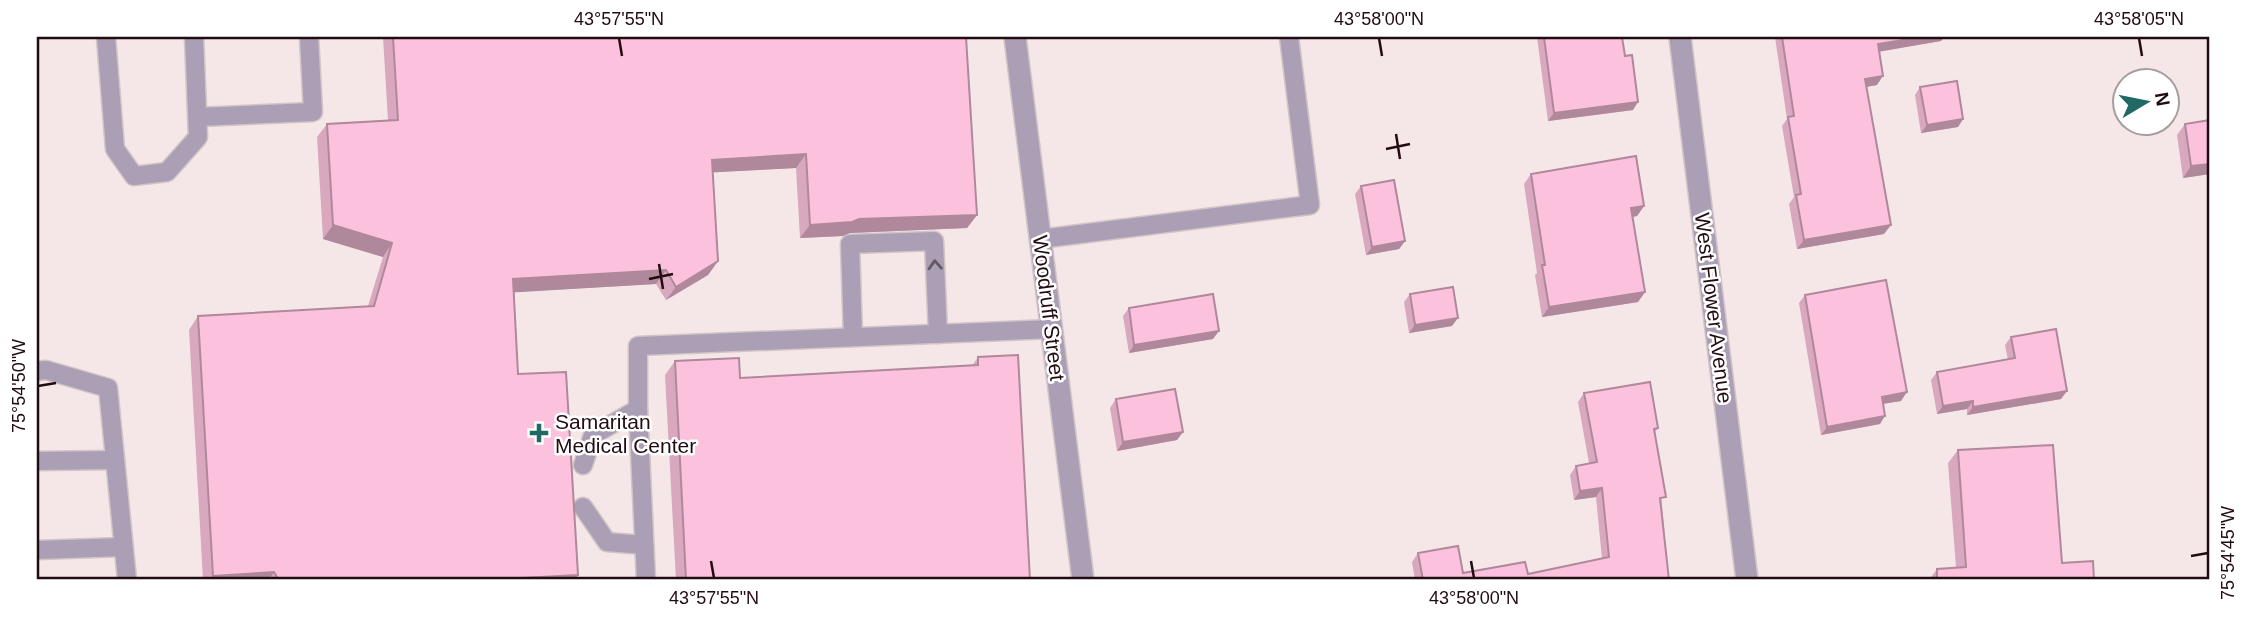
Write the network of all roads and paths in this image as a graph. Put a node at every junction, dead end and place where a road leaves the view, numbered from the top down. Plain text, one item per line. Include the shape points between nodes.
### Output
1 (106, 37) edge
2 (194, 37) edge
3 (309, 37) edge
4 (1015, 37) edge
5 (1289, 37) edge
6 (1680, 37) edge
7 (198, 117) junction
8 (1040, 239) junction
9 (1052, 329) junction
10 (938, 334) junction
11 (853, 337) junction
12 (37, 371) edge
13 (638, 409) junction
14 (115, 460) junction
15 (37, 461) edge
16 (583, 465) dead end
17 (583, 507) dead end
18 (644, 545) junction
19 (124, 547) junction
20 (37, 550) edge
21 (127, 580) edge
22 (646, 580) edge
23 (1083, 580) edge
24 (1747, 580) edge

1 - 7 lane via 115,149 134,176 167,172 198,137
2 - 7 lane
3 - 7 lane via 313,112
4 - 8 street, Woodruff Street
5 - 8 lane via 1310,205
6 - 24 street, West Flower Avenue
8 - 9 street, Woodruff Street
9 - 10 lane
9 - 23 street, Woodruff Street
10 - 11 lane
10 -> 11 lane via 934,241 850,244
11 - 13 lane via 638,346
12 - 14 lane via 107,388
13 - 16 lane via 593,435
13 - 18 lane
14 - 15 lane
14 - 19 lane
17 - 18 lane via 607,542
18 - 22 lane
19 - 20 lane
19 - 21 lane

